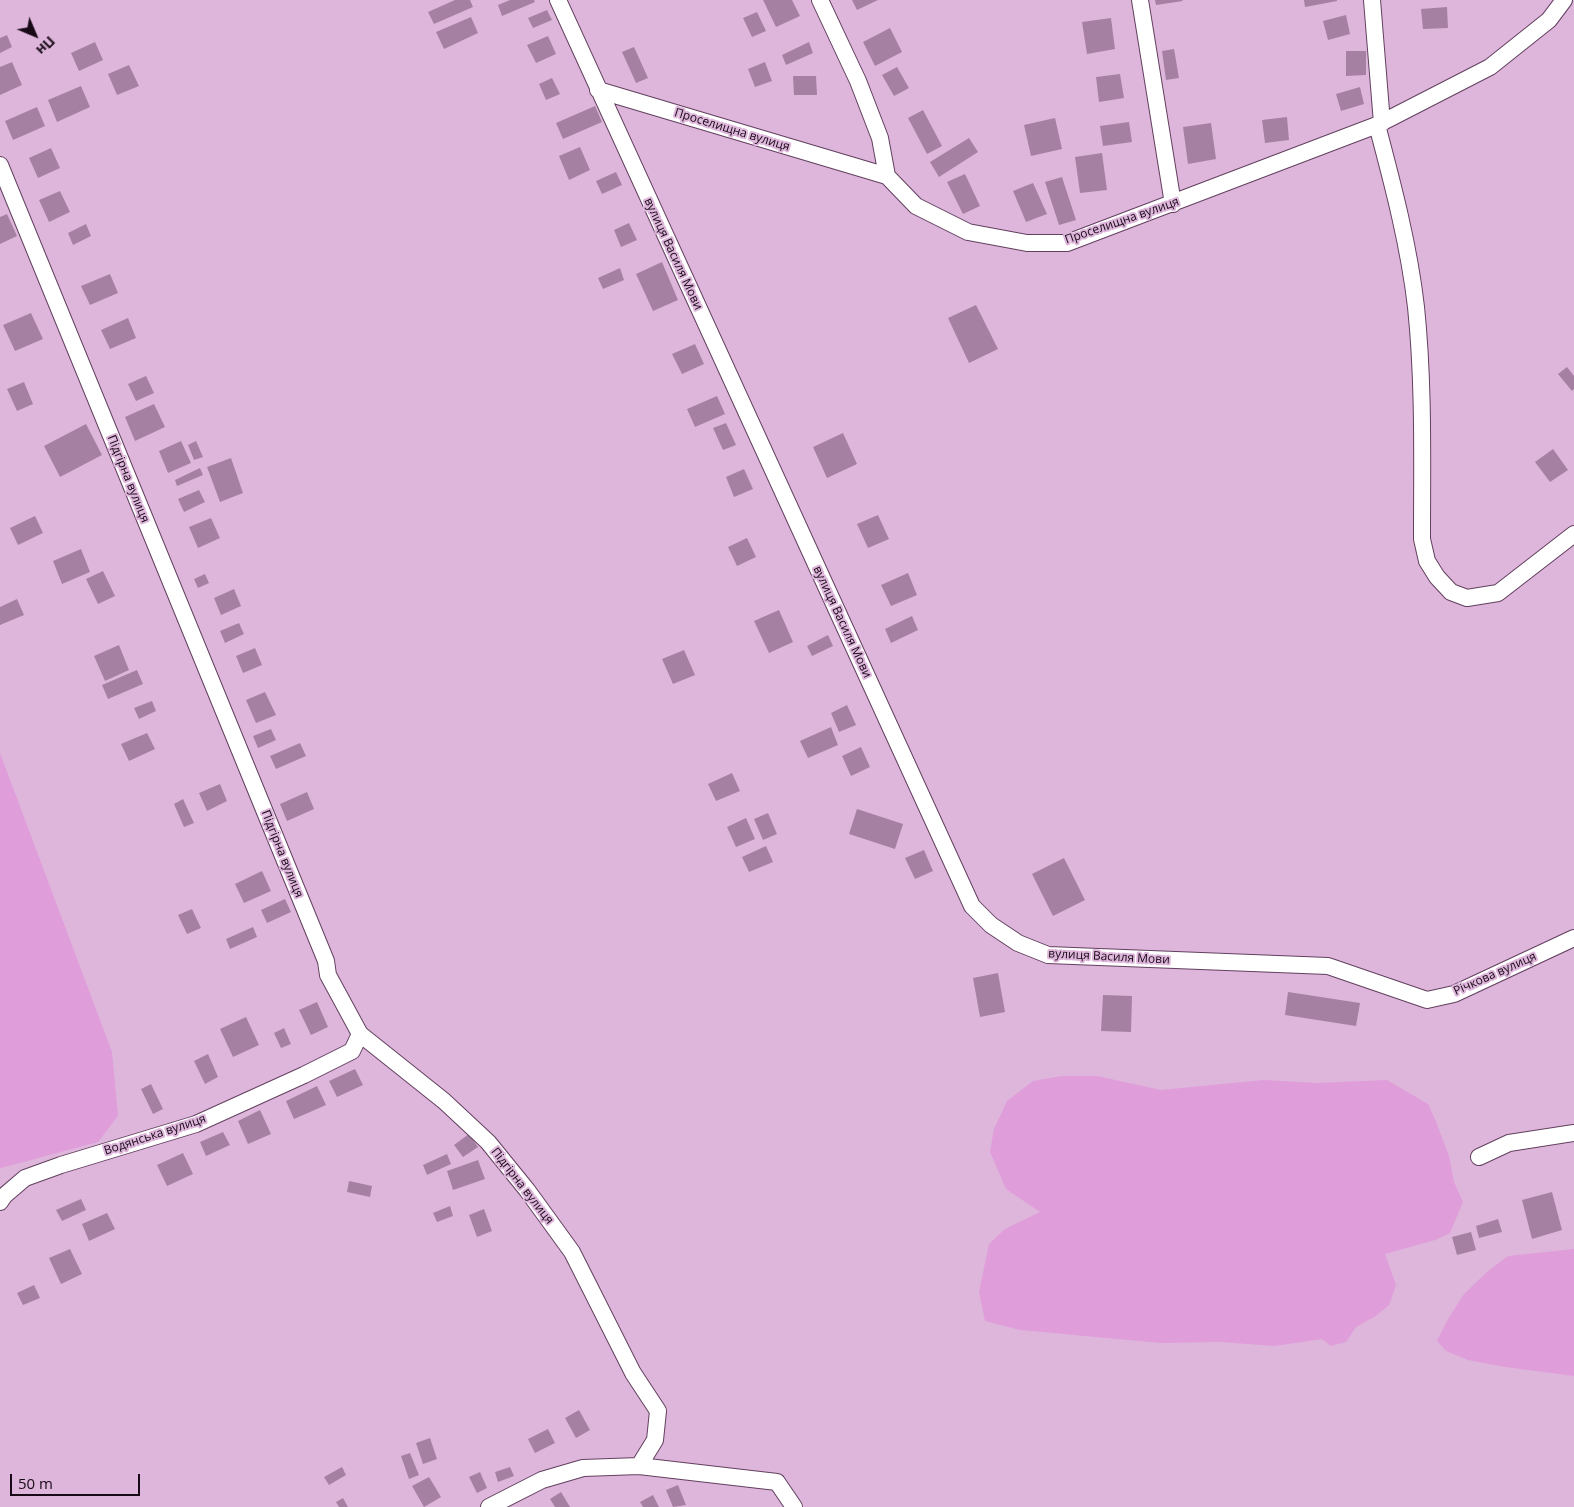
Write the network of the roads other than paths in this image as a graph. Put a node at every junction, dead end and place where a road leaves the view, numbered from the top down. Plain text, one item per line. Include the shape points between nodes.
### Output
1 (558, 0) edge
2 (820, 0) edge
3 (1140, 0) edge
4 (1372, 0) edge
5 (1564, 0) edge
6 (598, 90) junction
7 (1379, 124) junction
8 (0, 166) edge
9 (887, 176) junction
10 (1173, 204) junction
11 (1574, 534) edge
12 (1574, 938) edge
13 (1328, 966) joint
14 (360, 1034) junction
15 (1574, 1133) edge
16 (1479, 1158) dead end
17 (0, 1202) edge
18 (639, 1466) junction
19 (489, 1507) edge
20 (794, 1507) edge

1 - 6 street, вулиця Василя Мови
2 - 9 street via 858,81 880,138
3 - 10 street
4 - 7 street
5 - 7 street, Проселищна вулиця via 1549,20 1490,67
6 - 9 street, Проселищна вулиця
6 - 13 street, вулиця Василя Мови via 972,906 991,925 1018,943 1048,954
7 - 10 street, Проселищна вулиця
7 - 11 street via 1410,264 1416,308 1421,377 1422,539 1427,561 1451,592 1467,598 1498,593
8 - 14 street, Підгірна вулиця via 326,962 328,975
9 - 10 street, Проселищна вулиця via 916,206 968,232 1027,243 1067,243
12 - 13 street, Річкова вулиця via 1454,994 1427,1000
14 - 17 street, Водянська вулиця via 352,1051 304,1075 196,1124 25,1178
14 - 18 street, Підгірна вулиця via 444,1101 488,1142 572,1252 633,1373 658,1411 655,1440
15 - 16 street via 1509,1143
18 - 19 street via 583,1468 542,1480
18 - 20 street via 777,1482

